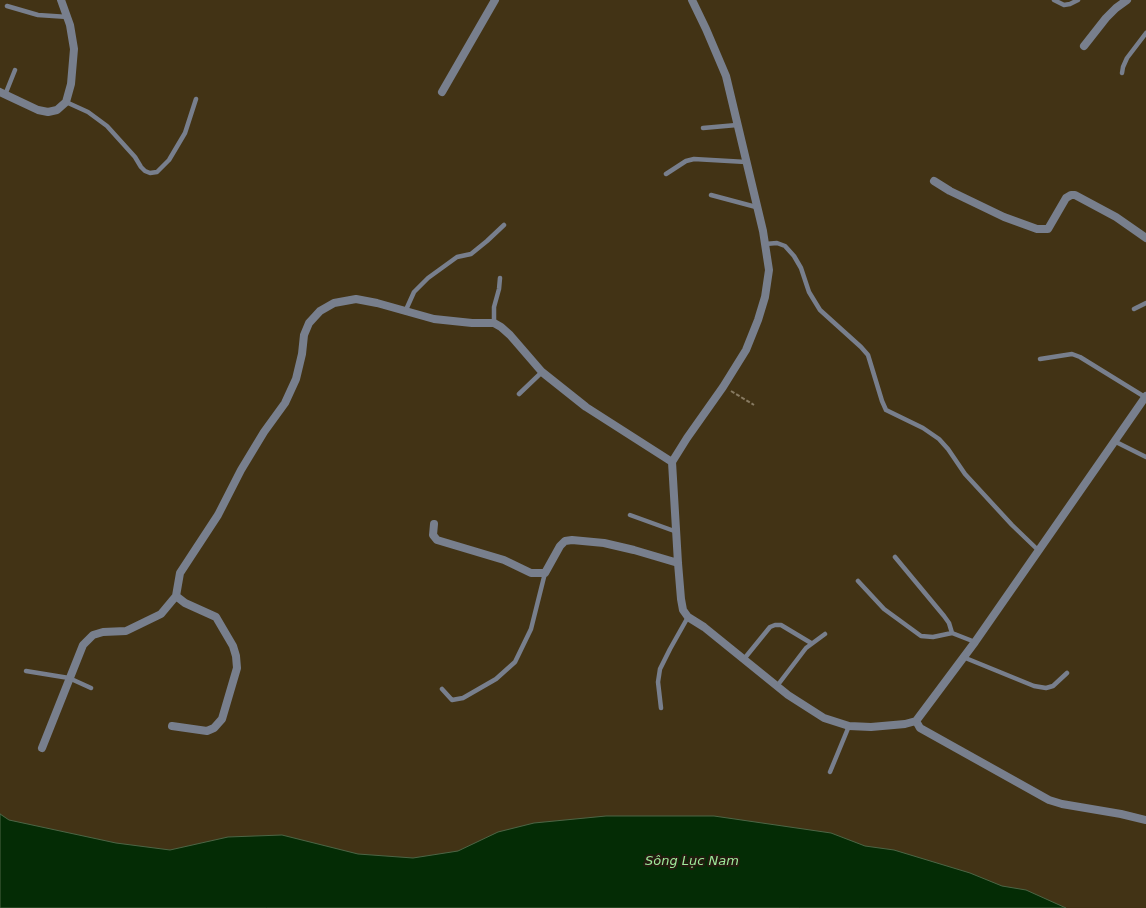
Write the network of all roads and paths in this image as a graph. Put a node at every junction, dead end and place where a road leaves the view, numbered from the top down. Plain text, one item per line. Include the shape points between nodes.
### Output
1 (61, 0) edge
2 (495, 0) edge
3 (692, 0) edge
4 (1054, 0) edge
5 (1078, 0) edge
6 (1127, 0) edge
7 (7, 6) dead end
8 (68, 18) junction
9 (1146, 33) edge
10 (1084, 46) dead end
11 (15, 70) dead end
12 (1122, 72) dead end
13 (442, 92) dead end
14 (2, 94) edge
15 (196, 98) dead end
16 (66, 102) junction
17 (737, 125) junction
18 (703, 128) dead end
19 (746, 162) junction
20 (666, 174) dead end
21 (934, 181) dead end
22 (711, 195) dead end
23 (756, 207) junction
24 (504, 225) dead end
25 (1146, 238) edge
26 (765, 244) junction
27 (500, 278) dead end
28 (1146, 303) edge
29 (1134, 309) dead end
30 (405, 312) junction
31 (494, 323) junction
32 (1040, 359) dead end
33 (542, 372) junction
34 (723, 387) junction
35 (519, 394) dead end
36 (1146, 396) edge
37 (754, 405) dead end
38 (1114, 441) junction
39 (1146, 457) edge
40 (672, 462) junction
41 (630, 515) dead end
42 (434, 524) dead end
43 (677, 532) junction
44 (1038, 550) junction
45 (895, 557) dead end
46 (678, 563) junction
47 (545, 573) junction
48 (858, 581) dead end
49 (176, 596) junction
50 (688, 616) junction
51 (952, 633) junction
52 (825, 634) dead end
53 (975, 642) junction
54 (811, 643) junction
55 (963, 657) junction
56 (744, 659) junction
57 (26, 671) dead end
58 (1067, 673) dead end
59 (70, 678) junction
60 (777, 686) junction
61 (91, 688) dead end
62 (442, 689) dead end
63 (661, 708) dead end
64 (916, 721) junction
65 (172, 726) dead end
66 (849, 726) junction
67 (42, 748) dead end
68 (830, 772) dead end
69 (1146, 820) edge

1 - 8 street
2 - 13 street
3 - 17 street via 726,76
4 - 5 lane via 1064,5
6 - 10 street via 1106,18
7 - 8 lane via 38,15
8 - 16 street via 74,49 71,84
9 - 12 lane via 1127,58
11 - 14 lane
14 - 16 street via 48,112 57,110
15 - 16 lane via 185,133 170,160 157,172 150,173 141,167 107,126 88,112
17 - 18 lane
17 - 19 street
19 - 20 lane via 694,159 679,164
19 - 23 street
21 - 25 street via 1004,217 1037,229 1048,229 1066,198 1071,194 1075,195 1116,217
22 - 23 lane
23 - 26 street
24 - 30 lane via 471,254 457,257 428,278 414,292
26 - 34 street via 769,270 763,303 746,350
26 - 44 lane via 777,243 785,246 801,268 809,292 820,310 868,355 886,410 939,438 965,474
27 - 31 lane via 494,307
28 - 29 lane
30 - 31 street via 472,323
30 - 49 street via 377,303 356,299 344,300 320,311 309,323 304,335 296,379 285,403 264,432 218,515 180,573
31 - 33 street via 510,335
32 - 36 lane via 1072,354
33 - 35 lane
33 - 40 street via 586,407
34 - 37 path
34 - 40 street
36 - 38 street
38 - 39 lane
38 - 44 street
40 - 43 street
41 - 43 lane
42 - 47 street via 434,535 437,540 504,560 531,573
43 - 46 street
44 - 53 street
45 - 51 lane via 949,623
46 - 47 street via 634,550 572,540 565,541 560,546
46 - 50 street via 683,610
47 - 62 lane via 531,629 516,662 496,679 463,698 452,700
48 - 51 lane via 884,609 920,636 933,637
49 - 59 street via 161,614 126,631 93,635 83,645
49 - 65 street via 185,603 216,617 233,646 237,668 222,719 214,728 207,731
50 - 56 street
50 - 63 lane via 660,669 658,682
51 - 53 lane
52 - 54 lane
53 - 55 street
54 - 56 lane via 775,624
54 - 60 lane
55 - 58 lane via 1034,686 1046,688 1053,686
55 - 64 street
56 - 60 street
57 - 59 lane
59 - 61 lane
59 - 67 street
60 - 66 street via 824,718
64 - 66 street via 871,727
64 - 69 street via 920,728 1049,800
66 - 68 lane

